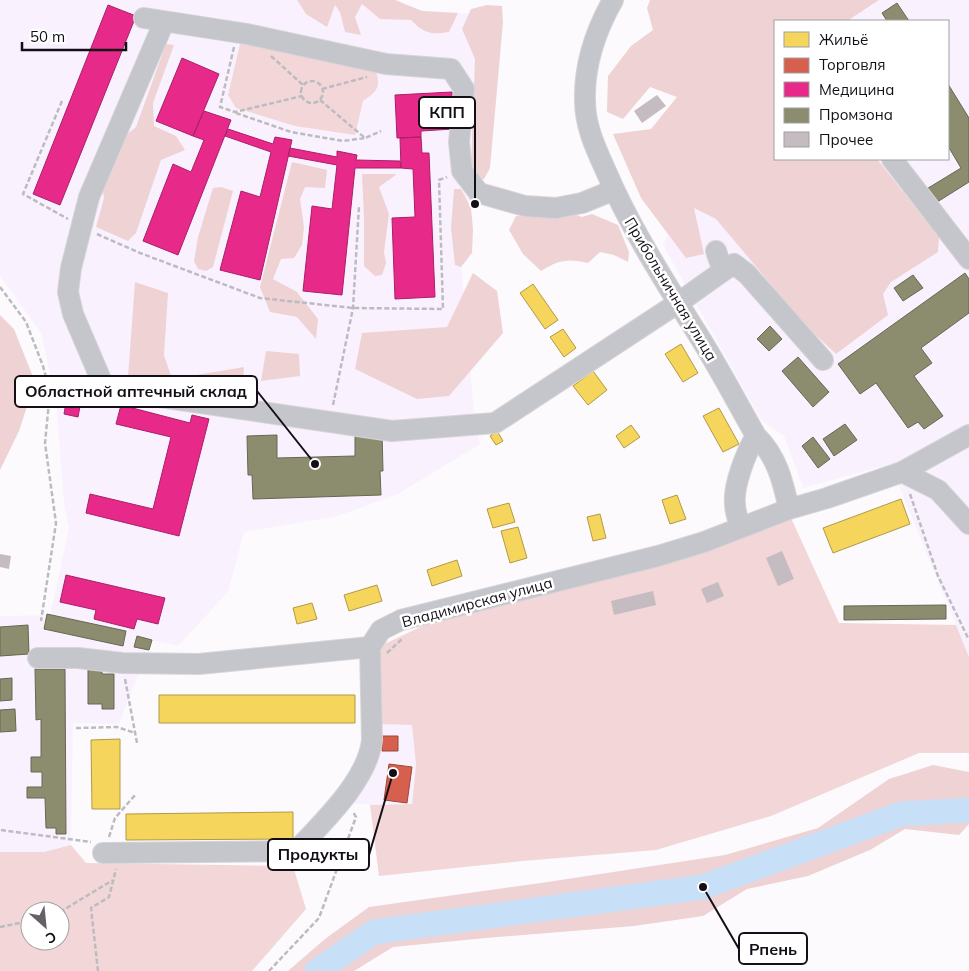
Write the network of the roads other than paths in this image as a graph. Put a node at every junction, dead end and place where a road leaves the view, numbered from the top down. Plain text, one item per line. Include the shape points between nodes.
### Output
1 (613, 0) edge
2 (144, 18) dead end
3 (164, 22) junction
4 (893, 160) edge
5 (614, 190) junction
6 (716, 251) dead end
7 (969, 259) edge
8 (723, 271) junction
9 (678, 303) junction
10 (823, 360) dead end
11 (969, 435) edge
12 (756, 436) junction
13 (902, 472) junction
14 (789, 509) junction
15 (969, 524) edge
16 (740, 527) junction
17 (370, 647) junction
18 (38, 658) dead end
19 (112, 853) road end

1 - 5 street, Прибольничная улица via 589,58 585,100 588,126
2 - 3 street
3 - 5 street via 237,32 379,63 451,69 464,89 459,142 462,171 478,193 525,206 556,208
3 - 9 street via 89,197 71,268 68,292 73,314 105,389 392,431 495,423
4 - 7 street
5 - 9 street, Прибольничная улица
6 - 8 street
8 - 9 street
8 - 10 street via 734,264 747,274
9 - 12 street, Прибольничная улица
11 - 13 street
12 - 14 street, Прибольничная улица via 777,464
12 - 16 street via 734,502
13 - 14 street
13 - 15 street via 938,490
14 - 16 street, Владимирская улица
16 - 17 street, Владимирская улица via 658,556 401,620 381,630
17 - 18 street via 199,664
17 - 19 street via 371,754 345,798 296,851

